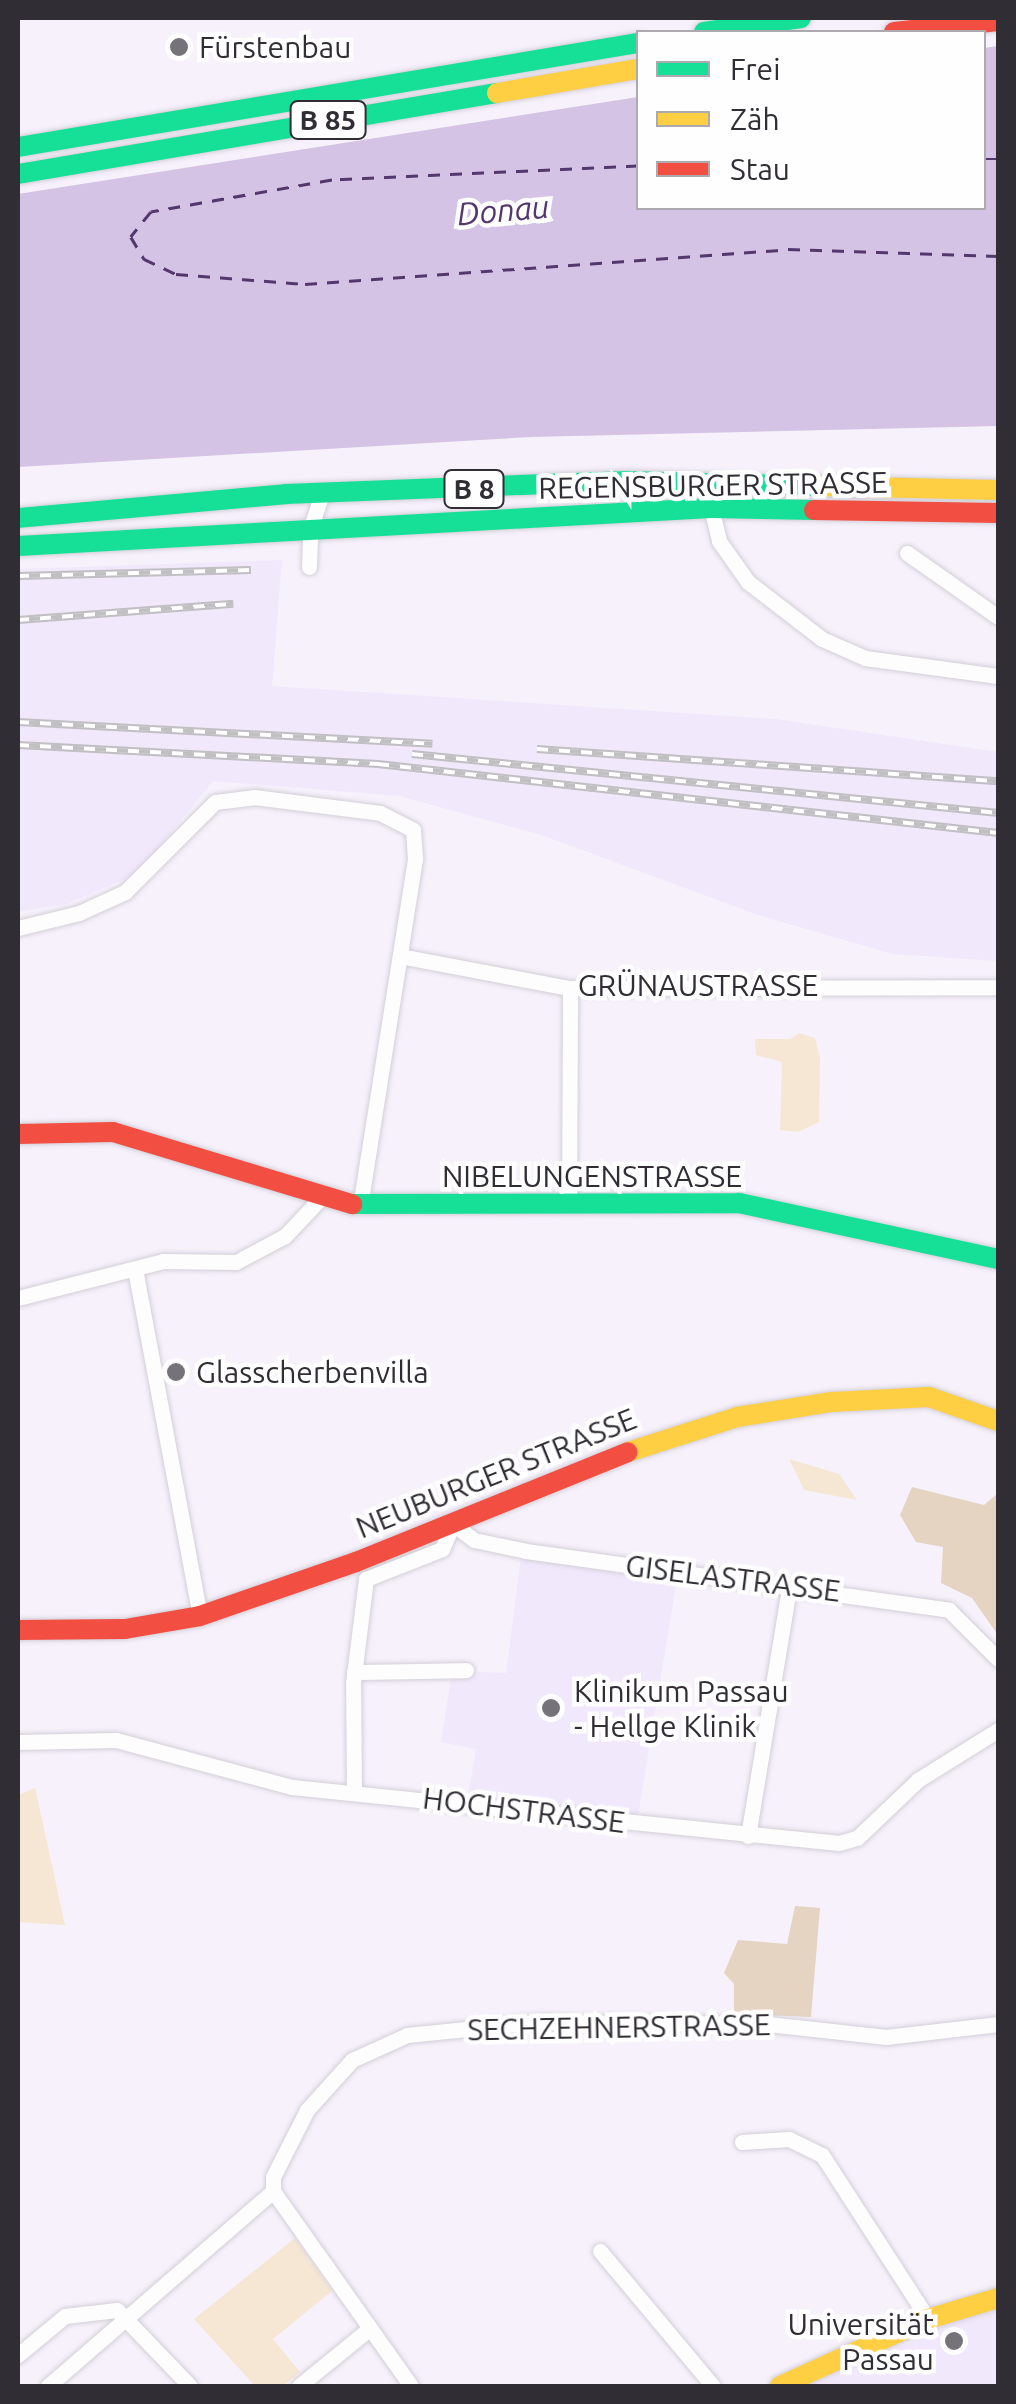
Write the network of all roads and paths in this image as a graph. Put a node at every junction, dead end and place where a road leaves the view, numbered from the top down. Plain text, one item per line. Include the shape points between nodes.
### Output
1 (801, 18) edge
2 (998, 21) edge
3 (718, 30) edge
4 (913, 30) edge
5 (636, 42) edge
6 (636, 69) edge
7 (22, 144) edge
8 (18, 174) edge
9 (708, 484) junction
10 (998, 490) edge
11 (321, 496) junction
12 (711, 508) junction
13 (998, 514) edge
14 (18, 518) edge
15 (310, 530) junction
16 (18, 546) edge
17 (907, 553) dead end
18 (310, 567) dead end
19 (998, 617) edge
20 (998, 676) edge
21 (18, 928) edge
22 (400, 956) junction
23 (570, 988) junction
24 (998, 988) edge
25 (18, 1134) edge
26 (318, 1201) junction
27 (569, 1202) junction
28 (360, 1206) junction
29 (998, 1259) edge
30 (136, 1270) junction
31 (18, 1298) edge
32 (998, 1421) edge
33 (453, 1524) junction
34 (789, 1587) junction
35 (200, 1616) junction
36 (18, 1630) edge
37 (998, 1659) edge
38 (466, 1670) dead end
39 (354, 1672) junction
40 (998, 1730) edge
41 (18, 1742) edge
42 (354, 1790) junction
43 (748, 1836) junction
44 (998, 2024) edge
45 (742, 2142) dead end
46 (273, 2192) junction
47 (600, 2251) dead end
48 (998, 2298) edge
49 (127, 2316) junction
50 (928, 2318) junction
51 (369, 2329) junction
52 (18, 2355) edge
53 (48, 2386) edge
54 (190, 2386) edge
55 (299, 2386) edge
56 (411, 2386) edge
57 (713, 2386) edge
58 (780, 2386) edge

1 - 3 main road
2 - 4 main road
5 - 7 main road, B 85
6 - 8 main road, B 85
9 - 10 main road, REGENSBURGER STRASSE / B 8
9 - 11 main road, REGENSBURGER STRASSE / B 8 via 628,481
9 - 12 main road
11 - 14 main road, REGENSBURGER STRASSE / B 8
11 - 15 street
12 - 13 main road, REGENSBURGER STRASSE / B 8
12 - 15 main road, REGENSBURGER STRASSE / B 8
12 - 20 street via 719,541 748,582 822,639 865,658
15 - 16 main road, REGENSBURGER STRASSE / B 8
15 - 18 street
17 - 19 street
21 - 22 street via 79,913 124,892 215,802 254,797 380,813 413,830
22 - 23 street, GRÜNAUSTRASSE
22 - 28 street
23 - 24 street, GRÜNAUSTRASSE
23 - 27 street
25 - 26 main road, NIBELUNGENSTRASSE via 113,1132 216,1161
26 - 28 main road, NIBELUNGENSTRASSE
26 - 30 street via 256,1256 163,1261
27 - 28 main road, NIBELUNGENSTRASSE
27 - 29 main road, NIBELUNGENSTRASSE via 738,1203
30 - 31 street
30 - 35 street
32 - 33 main road, NEUBURGER STRASSE via 929,1397 774,1410 660,1439
33 - 34 street, GISELASTRASSE via 474,1540 526,1552
33 - 35 main road, NEUBURGER STRASSE
33 - 39 street via 442,1550 366,1578
34 - 37 street, GISELASTRASSE via 949,1610
34 - 43 street
35 - 36 main road, NEUBURGER STRASSE via 125,1629
38 - 39 street
39 - 42 street
40 - 43 street, HOCHSTRASSE via 918,1780 857,1838 839,1843
41 - 42 street, HOCHSTRASSE via 116,1740 292,1787
42 - 43 street, HOCHSTRASSE
44 - 46 street, SECHZEHNERSTRASSE via 886,2036 768,2024 535,2022 407,2035 352,2060 308,2110 273,2177
45 - 50 street via 789,2139 822,2155
46 - 49 street
46 - 51 street
47 - 57 street
48 - 50 main road
49 - 52 street via 101,2308 65,2316
49 - 53 street
49 - 54 street
50 - 58 main road
51 - 55 street
51 - 56 street

